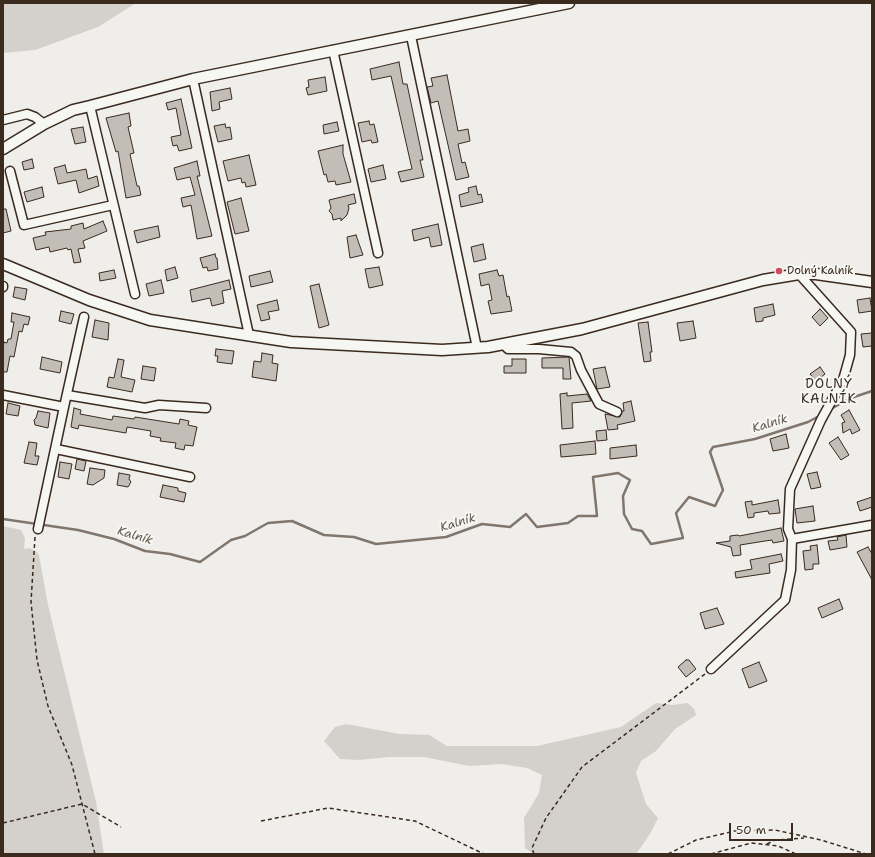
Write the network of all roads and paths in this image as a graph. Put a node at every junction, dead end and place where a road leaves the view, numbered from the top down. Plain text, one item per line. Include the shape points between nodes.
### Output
1 (569, 3) edge
2 (411, 36) junction
3 (333, 50) junction
4 (192, 79) junction
5 (90, 106) junction
6 (3, 120) edge
7 (44, 124) junction
8 (3, 149) edge
9 (10, 172) dead end
10 (113, 205) junction
11 (378, 253) dead end
12 (3, 264) edge
13 (799, 274) junction
14 (872, 282) edge
15 (135, 294) dead end
16 (84, 317) dead end
17 (249, 336) junction
18 (503, 344) junction
19 (477, 348) junction
20 (3, 395) edge
21 (67, 395) junction
22 (64, 408) junction
23 (206, 408) dead end
24 (617, 412) dead end
25 (56, 449) junction
26 (190, 477) dead end
27 (872, 525) edge
28 (38, 529) joint
29 (792, 539) junction
30 (711, 669) joint
31 (82, 804) junction
32 (260, 821) dead end
33 (3, 823) edge
34 (121, 826) dead end
35 (808, 838) junction
36 (765, 845) junction
37 (95, 854) edge
38 (484, 854) edge
39 (534, 854) edge
40 (668, 854) edge
41 (711, 854) edge
42 (796, 854) edge
43 (866, 854) edge

1 - 2 street
2 - 3 street
2 - 19 street
3 - 4 street
3 - 11 street
4 - 5 street
4 - 17 street
5 - 7 street via 73,110
5 - 10 street
6 - 7 street via 27,114
7 - 8 street
9 - 10 street via 24,225
10 - 15 street
12 - 17 street via 89,300 150,320
13 - 14 street
13 - 18 street via 762,280 582,329
13 - 29 street via 851,332 850,355 844,380 821,420 790,489 788,528
16 - 21 street
17 - 19 street via 290,342 402,349
18 - 19 street
18 - 24 street via 508,349 571,352 576,356 583,376 599,404
20 - 22 street
21 - 22 street
21 - 23 street via 145,408 159,405
22 - 25 street
25 - 26 street
25 - 28 street
27 - 29 street
28 - 31 path via 35,538 31,602 37,660 48,706 72,766
29 - 30 street via 791,570 785,600
30 - 39 path via 582,767 546,818 532,848
31 - 33 path
31 - 34 path
31 - 37 path
32 - 38 path via 328,808 415,821
35 - 36 path via 775,840
35 - 40 path via 775,830 735,831 696,840
35 - 43 path
36 - 41 path via 751,843
36 - 42 path via 778,846

